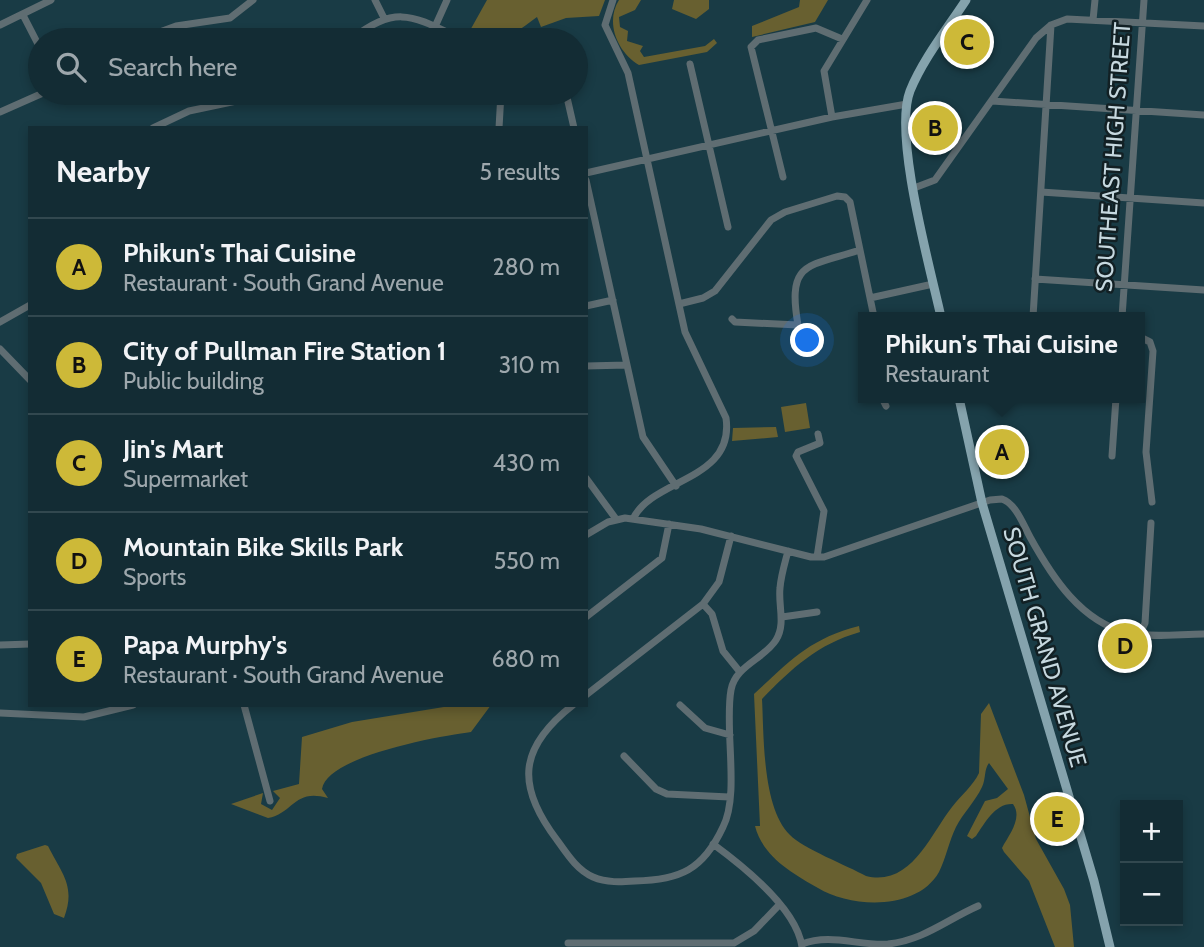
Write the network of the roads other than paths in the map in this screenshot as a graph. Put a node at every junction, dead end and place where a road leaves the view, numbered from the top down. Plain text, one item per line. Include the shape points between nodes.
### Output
1 (51, 0) edge
2 (253, 0) edge
3 (375, 0) edge
4 (447, 0) edge
5 (613, 0) edge
6 (867, 0) edge
7 (966, 0) edge
8 (1094, 0) edge
9 (1143, 0) edge
10 (23, 15) junction
11 (384, 18) junction
12 (1093, 20) junction
13 (1142, 23) junction
14 (0, 25) edge
15 (1051, 25) junction
16 (1204, 26) edge
17 (436, 27) joint
18 (30, 28) edge
19 (171, 28) edge
20 (369, 28) edge
21 (842, 39) junction
22 (690, 64) dead end
23 (28, 100) edge
24 (992, 101) junction
25 (906, 104) junction
26 (218, 105) edge
27 (500, 105) edge
28 (569, 105) edge
29 (1046, 106) junction
30 (1136, 111) junction
31 (0, 112) edge
32 (1204, 115) edge
33 (832, 117) junction
34 (157, 126) edge
35 (499, 126) edge
36 (574, 126) edge
37 (770, 131) junction
38 (709, 144) junction
39 (646, 159) junction
40 (588, 173) edge
41 (783, 177) dead end
42 (914, 188) junction
43 (588, 189) edge
44 (1041, 192) junction
45 (1130, 198) junction
46 (1204, 203) edge
47 (728, 227) dead end
48 (860, 250) junction
49 (1035, 279) junction
50 (933, 284) junction
51 (1124, 285) junction
52 (1204, 290) edge
53 (870, 299) junction
54 (613, 300) junction
55 (679, 304) junction
56 (588, 306) edge
57 (28, 307) edge
58 (873, 312) edge
59 (940, 312) edge
60 (1033, 312) edge
61 (1122, 312) edge
62 (732, 320) dead end
63 (0, 322) edge
64 (1145, 340) edge
65 (0, 349) edge
66 (627, 365) junction
67 (588, 366) edge
68 (28, 378) edge
69 (884, 403) edge
70 (960, 403) edge
71 (1116, 403) edge
72 (886, 406) dead end
73 (818, 433) dead end
74 (1112, 456) dead end
75 (588, 481) edge
76 (676, 486) junction
77 (1152, 502) dead end
78 (982, 503) junction
79 (616, 519) junction
80 (634, 519) junction
81 (1151, 523) dead end
82 (669, 524) junction
83 (588, 535) edge
84 (731, 536) junction
85 (788, 551) junction
86 (817, 557) junction
87 (703, 604) junction
88 (817, 612) dead end
89 (588, 615) edge
90 (782, 617) junction
91 (1140, 634) junction
92 (1204, 634) edge
93 (28, 644) edge
94 (0, 645) edge
95 (740, 673) junction
96 (588, 693) edge
97 (680, 705) dead end
98 (125, 707) edge
99 (245, 707) edge
100 (570, 707) edge
101 (0, 713) edge
102 (730, 735) junction
103 (624, 756) dead end
104 (729, 797) junction
105 (270, 801) dead end
106 (713, 845) junction
107 (779, 905) junction
108 (978, 906) dead end
109 (568, 943) dead end
110 (802, 945) edge
111 (1110, 947) edge

1 - 10 street
2 - 19 street via 230,18
3 - 11 street
4 - 17 street
5 - 39 street via 605,25 628,73
6 - 21 street
7 - 25 main road
8 - 12 street
9 - 13 street, SOUTHEAST HIGH STREET
10 - 14 street
10 - 18 street
11 - 17 street via 405,17
11 - 20 street
12 - 13 street
12 - 15 street via 1067,19
13 - 16 street
13 - 30 street, SOUTHEAST HIGH STREET
15 - 24 street
15 - 29 street
21 - 33 street via 824,71
21 - 37 street via 816,28 758,40 751,47
22 - 38 street
23 - 31 street
24 - 29 street
24 - 42 street via 935,180
25 - 33 street
25 - 42 main road via 906,147
26 - 34 street via 189,111
27 - 35 street
28 - 36 street
29 - 30 street
29 - 44 street
30 - 32 street
30 - 45 street, SOUTHEAST HIGH STREET
33 - 37 street
37 - 38 street
37 - 41 street
38 - 39 street
38 - 47 street
39 - 40 street
39 - 55 street
42 - 50 main road
43 - 54 street
44 - 45 street
44 - 49 street
45 - 46 street
45 - 51 street, SOUTHEAST HIGH STREET
48 - 53 street
48 - 55 street via 850,202 836,196 771,220 715,291
48 - 62 street via 806,268 799,275 793,294 798,325
49 - 51 street
49 - 60 street
50 - 53 street
50 - 59 main road
51 - 52 street
51 - 61 street, SOUTHEAST HIGH STREET
53 - 58 street
54 - 56 street
54 - 66 street
55 - 76 street via 685,332 726,418 728,433 721,452
57 - 63 street
64 - 77 street via 1153,351 1146,452
65 - 68 street
66 - 67 street
66 - 76 street via 643,438
69 - 72 street
70 - 78 main road, SOUTH GRAND AVENUE
71 - 74 street
73 - 86 street via 820,443 796,456 823,508
75 - 79 street
76 - 80 street via 639,506
78 - 86 street
78 - 91 street via 1002,499 1011,504 1038,551 1087,613 1109,627
78 - 111 main road, SOUTH GRAND AVENUE
79 - 80 street
79 - 83 street
80 - 82 street
81 - 91 street via 1145,623
82 - 84 street
82 - 89 street via 662,558
84 - 85 street
84 - 87 street via 719,582
85 - 86 street
85 - 90 street via 780,583
87 - 95 street via 712,614 723,651
87 - 96 street
88 - 90 street
90 - 95 street via 772,646
91 - 92 street
93 - 94 street
95 - 102 street via 730,692
97 - 102 street via 705,728
98 - 101 street via 84,717
99 - 105 street
100 - 106 street via 552,721 536,743 528,772 539,817 582,871 613,882 680,877
102 - 104 street
103 - 104 street via 656,789 667,794
104 - 106 street via 727,817
106 - 107 street
107 - 109 street via 754,931 734,943
107 - 110 street
108 - 110 street via 909,940 874,944 825,938

